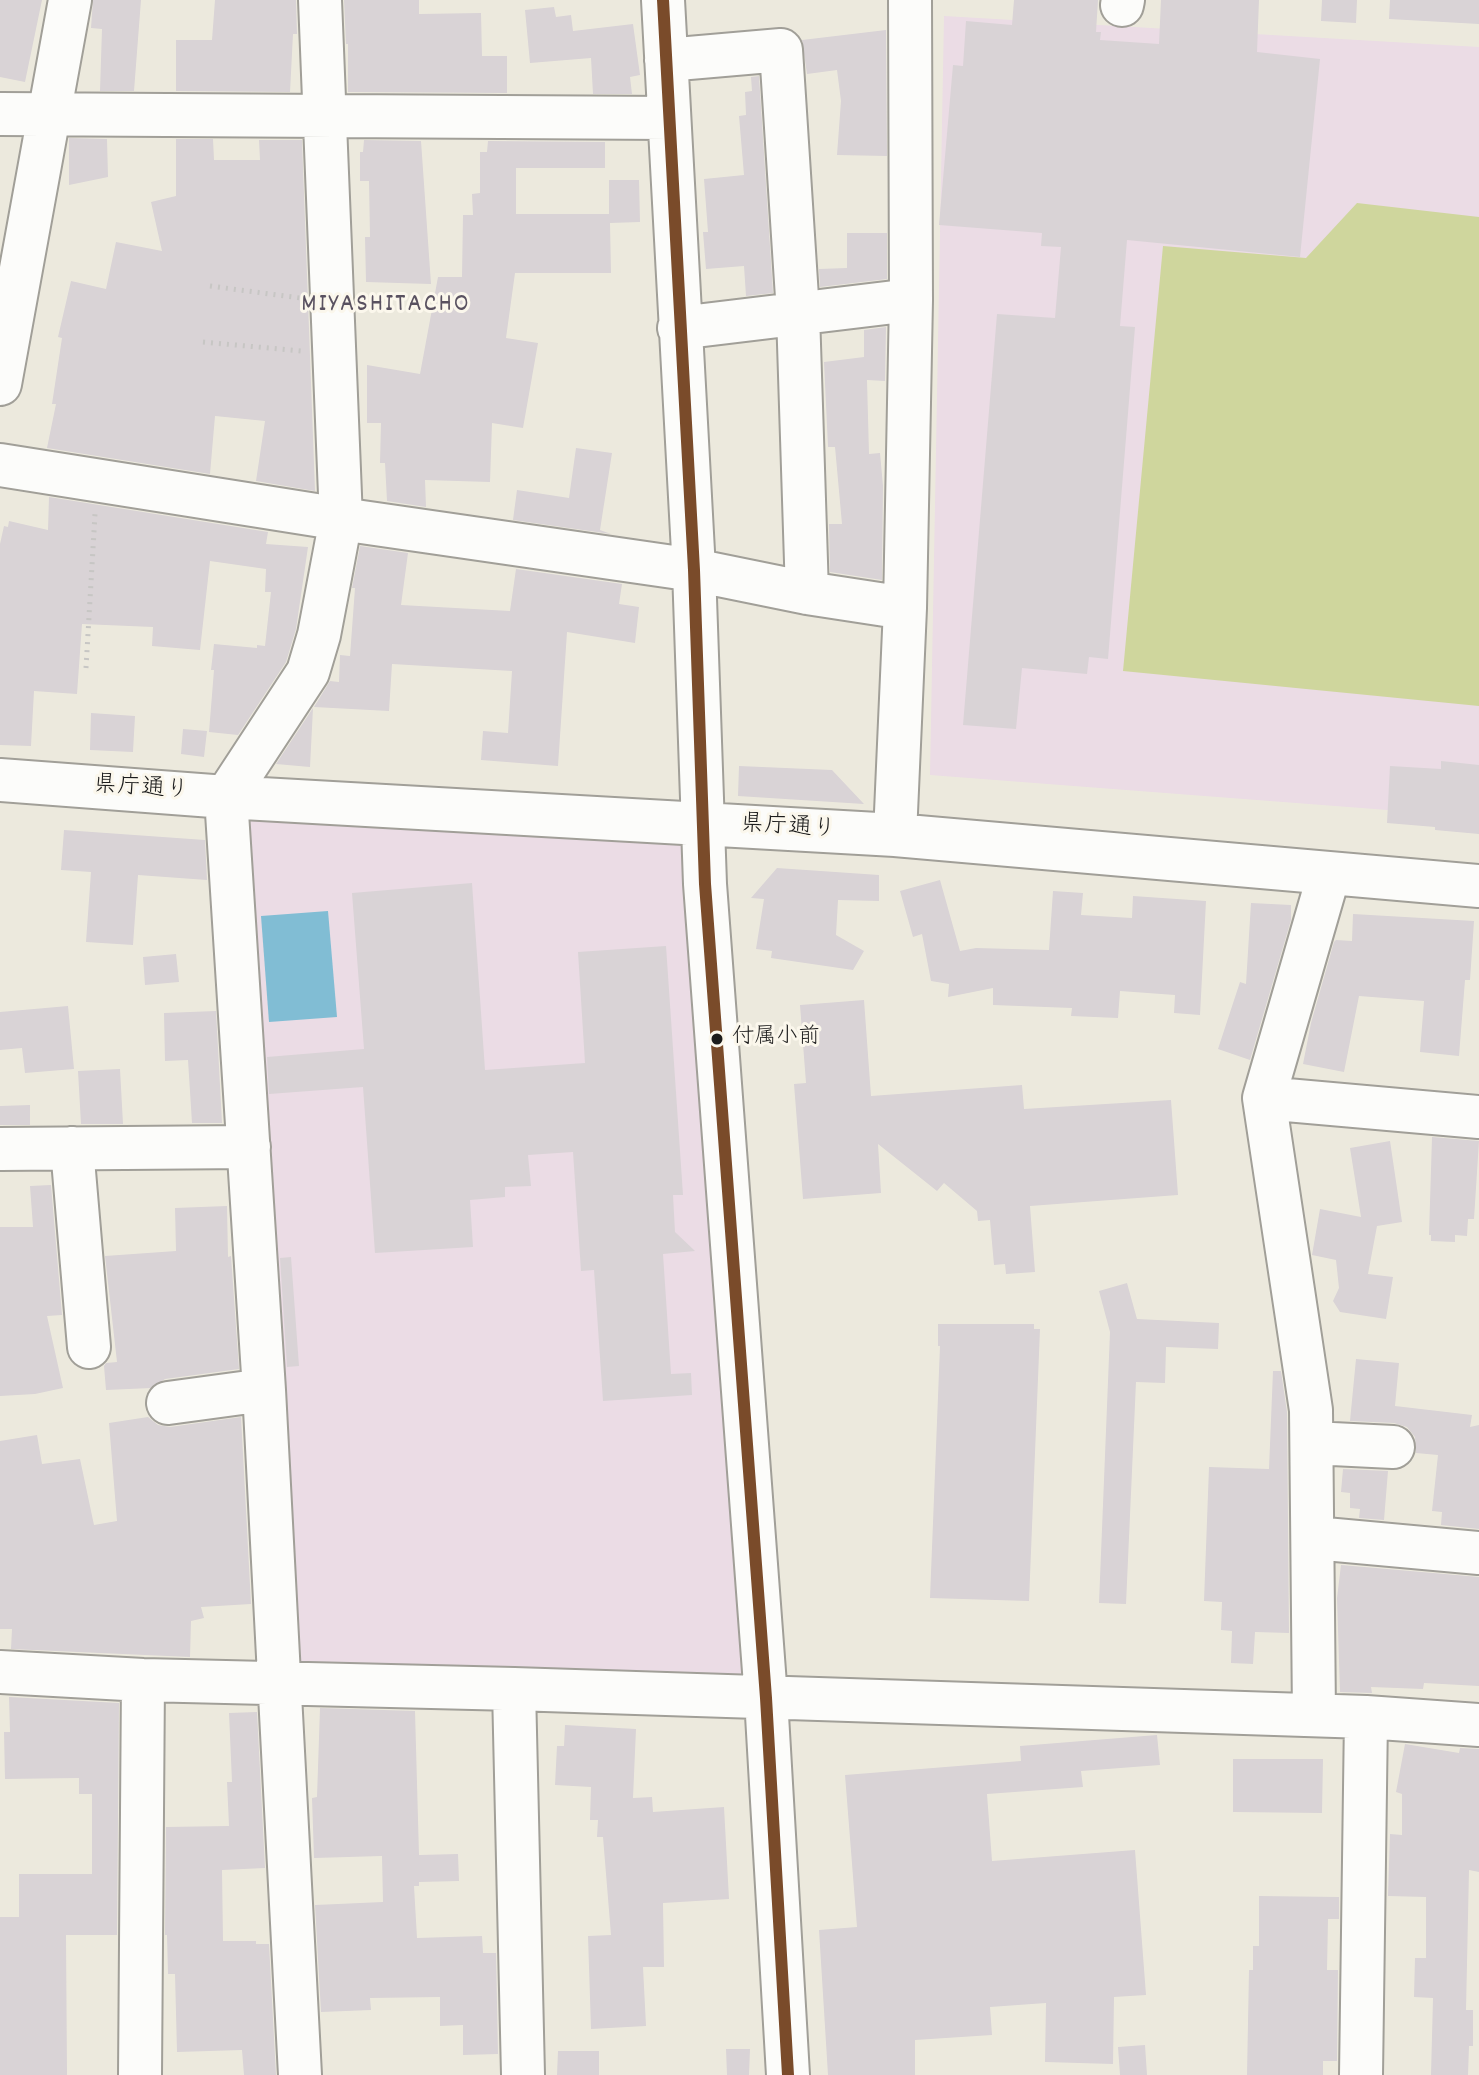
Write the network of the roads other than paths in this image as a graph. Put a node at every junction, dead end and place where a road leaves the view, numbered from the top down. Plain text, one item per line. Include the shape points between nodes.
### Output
1 (70, 0) edge
2 (320, 0) edge
3 (663, 0) edge
4 (910, 0) edge
5 (666, 60) junction
6 (0, 114) edge
7 (49, 115) junction
8 (326, 117) junction
9 (669, 118) junction
10 (911, 300) junction
11 (798, 313) junction
12 (679, 328) junction
13 (0, 384) edge
14 (0, 465) edge
15 (341, 519) junction
16 (694, 570) junction
17 (807, 593) junction
18 (905, 608) junction
19 (0, 780) edge
20 (226, 797) junction
21 (704, 823) junction
22 (895, 835) junction
23 (1329, 874) junction
24 (1479, 886) edge
25 (1264, 1098) junction
26 (1479, 1117) edge
27 (249, 1147) junction
28 (72, 1148) junction
29 (0, 1149) edge
30 (89, 1347) dead end
31 (264, 1390) junction
32 (168, 1403) dead end
33 (1312, 1443) junction
34 (1393, 1447) dead end
35 (1314, 1538) junction
36 (1479, 1553) edge
37 (0, 1672) edge
38 (143, 1680) junction
39 (280, 1683) junction
40 (514, 1689) junction
41 (766, 1698) junction
42 (1314, 1715) junction
43 (1366, 1717) junction
44 (1479, 1725) edge
45 (140, 2075) edge
46 (300, 2075) edge
47 (523, 2075) edge
48 (788, 2075) edge
49 (1361, 2075) edge

1 - 7 street
2 - 8 street
3 - 5 street
4 - 10 street
5 - 9 street
5 - 11 street via 781,50
6 - 7 street
7 - 8 street
7 - 13 street
8 - 9 street
8 - 15 street
9 - 12 street
10 - 11 street
10 - 18 street
11 - 12 street
11 - 17 street
12 - 16 street
14 - 15 street
15 - 16 street
15 - 20 street via 308,672
16 - 17 street
16 - 21 street
17 - 18 street
18 - 22 street
19 - 20 street, 県庁通り
20 - 21 street, 県庁通り
20 - 27 street
21 - 22 street, 県庁通り
21 - 41 street
22 - 23 street, 県庁通り
23 - 24 street, 県庁通り
23 - 25 street
25 - 26 street
25 - 33 street
27 - 28 street
27 - 31 street
28 - 29 street
28 - 30 street
31 - 32 street
31 - 39 street
33 - 34 street
33 - 35 street
35 - 36 street
35 - 42 street
37 - 38 street
38 - 39 street
38 - 45 street
39 - 40 street
39 - 46 street
40 - 41 street
40 - 47 street
41 - 42 street
41 - 48 street
42 - 43 street
43 - 44 street
43 - 49 street

